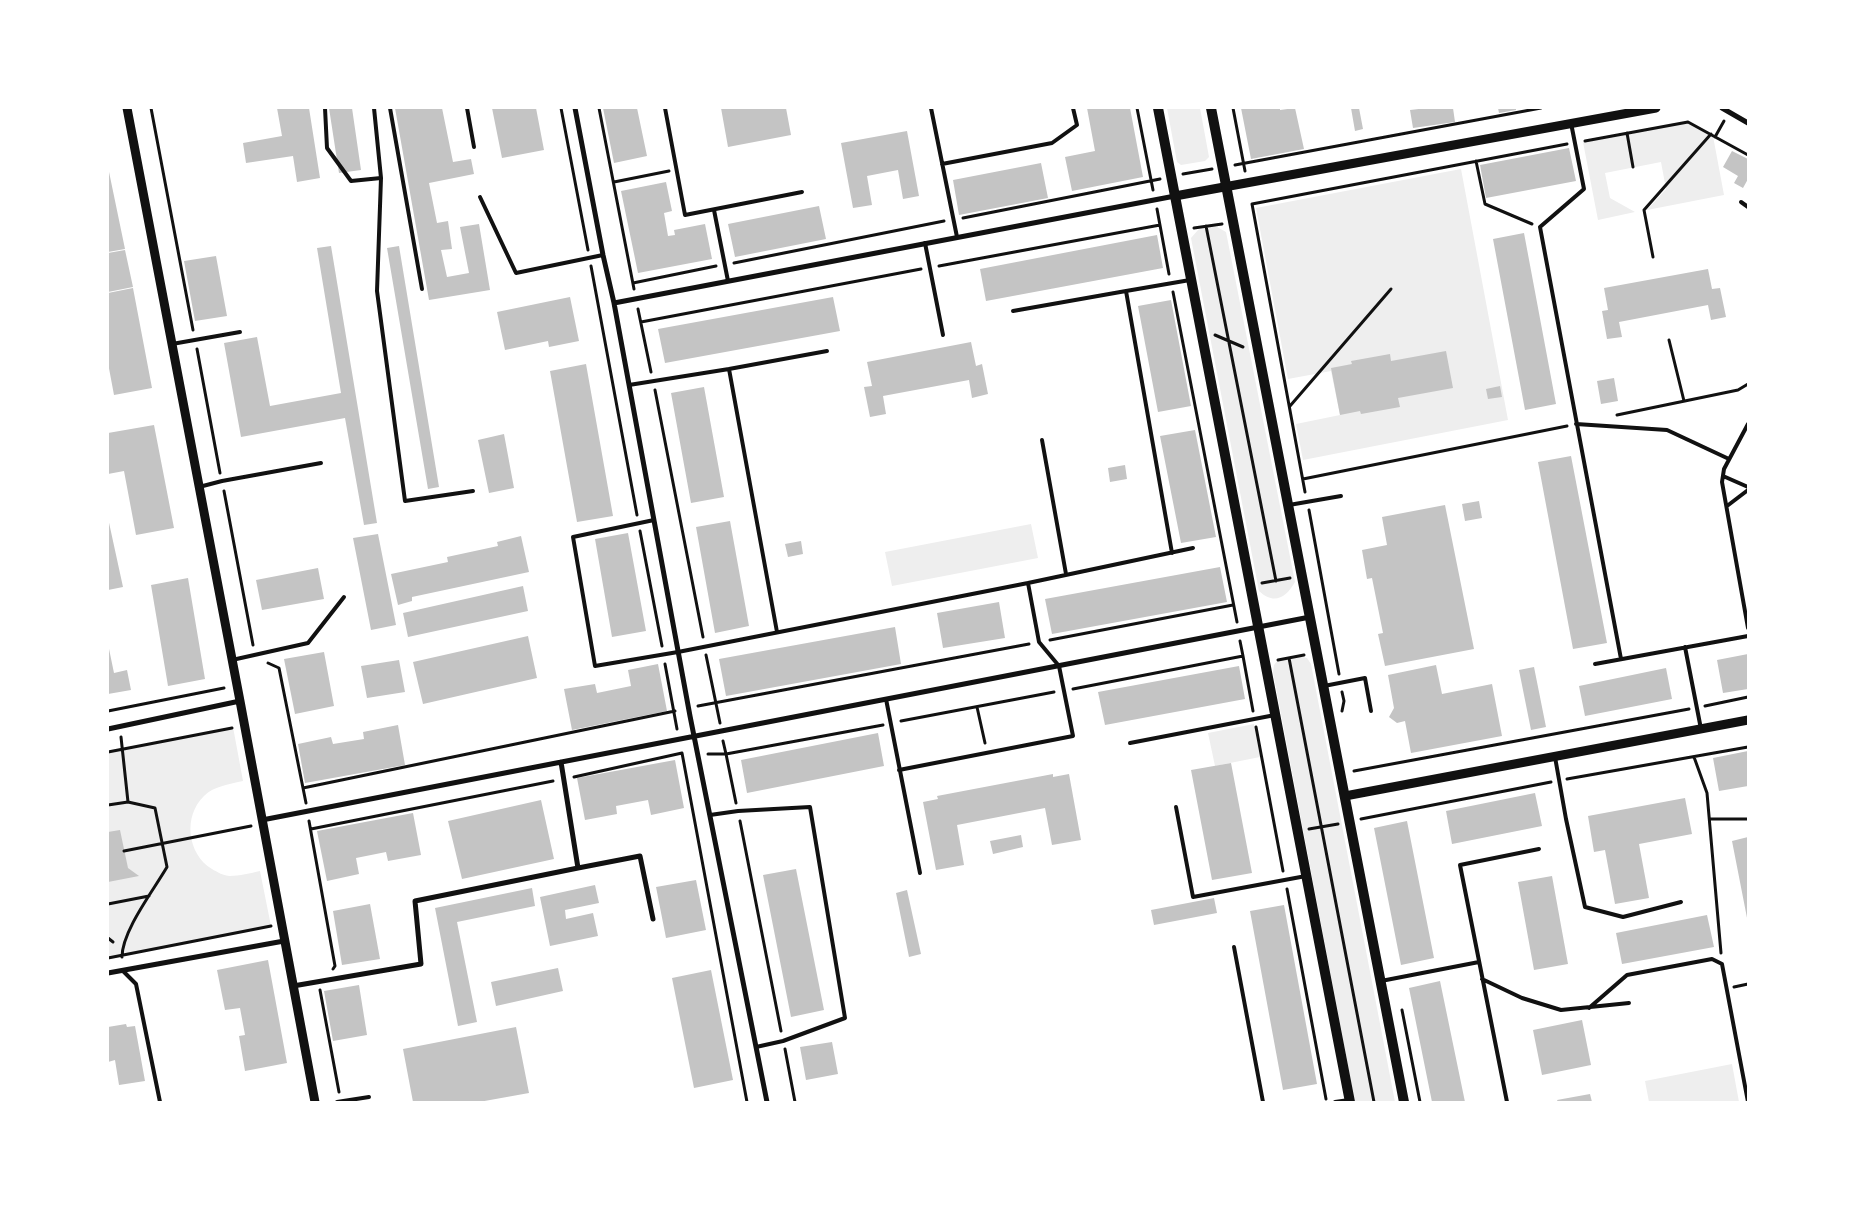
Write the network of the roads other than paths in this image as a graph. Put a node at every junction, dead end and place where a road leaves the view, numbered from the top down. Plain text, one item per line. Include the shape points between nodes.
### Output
1 (127, 108) edge
2 (324, 108) edge
3 (374, 108) edge
4 (390, 108) edge
5 (467, 108) edge
6 (575, 108) edge
7 (665, 108) edge
8 (931, 108) edge
9 (1073, 108) edge
10 (1158, 108) edge
11 (1211, 108) edge
12 (1656, 108) edge
13 (1722, 108) edge
14 (1571, 123) junction
15 (1748, 123) edge
16 (474, 146) dead end
17 (942, 164) junction
18 (381, 178) junction
19 (1226, 186) junction
20 (802, 192) dead end
21 (1175, 196) junction
22 (480, 197) dead end
23 (1741, 202) dead end
24 (1748, 207) edge
25 (714, 210) junction
26 (957, 237) junction
27 (925, 244) junction
28 (603, 255) junction
29 (1191, 280) junction
30 (728, 281) junction
31 (422, 289) dead end
32 (1126, 291) junction
33 (614, 303) junction
34 (1013, 311) dead end
35 (240, 332) dead end
36 (943, 335) dead end
37 (172, 344) junction
38 (827, 351) dead end
39 (729, 369) junction
40 (629, 385) junction
41 (1576, 424) junction
42 (1748, 424) edge
43 (1042, 440) dead end
44 (1729, 459) junction
45 (321, 463) dead end
46 (1723, 476) junction
47 (199, 488) junction
48 (1748, 489) edge
49 (473, 491) dead end
50 (1340, 496) dead end
51 (1288, 506) junction
52 (1727, 506) junction
53 (655, 520) junction
54 (1193, 548) dead end
55 (1172, 552) junction
56 (1066, 574) junction
57 (1028, 583) junction
58 (344, 597) dead end
59 (1310, 617) junction
60 (1258, 627) junction
61 (1748, 628) edge
62 (777, 632) junction
63 (1748, 636) edge
64 (1685, 648) junction
65 (678, 652) junction
66 (1621, 659) junction
67 (232, 660) junction
68 (1595, 664) dead end
69 (1059, 666) junction
70 (1324, 686) junction
71 (886, 699) junction
72 (240, 701) junction
73 (1371, 712) dead end
74 (1275, 715) junction
75 (1748, 720) edge
76 (108, 729) edge
77 (1701, 729) junction
78 (694, 736) junction
79 (1130, 743) dead end
80 (1554, 757) junction
81 (561, 762) junction
82 (899, 770) junction
83 (1345, 796) junction
84 (1176, 807) dead end
85 (710, 815) junction
86 (262, 820) junction
87 (1539, 849) dead end
88 (578, 868) junction
89 (920, 872) dead end
90 (1306, 876) junction
91 (1682, 902) dead end
92 (653, 919) dead end
93 (284, 941) junction
94 (1234, 947) dead end
95 (1479, 962) junction
96 (123, 971) junction
97 (108, 973) edge
98 (1482, 979) junction
99 (1381, 981) junction
100 (292, 986) junction
101 (1629, 1004) dead end
102 (1589, 1008) junction
103 (756, 1048) junction
104 (369, 1097) dead end
105 (1350, 1101) edge
106 (160, 1102) edge
107 (314, 1102) edge
108 (337, 1102) edge
109 (768, 1102) edge
110 (1263, 1102) edge
111 (1335, 1102) edge
112 (1404, 1102) edge
113 (1507, 1102) edge
114 (1748, 1102) edge

1 - 37 street
2 - 18 lane via 327,148 351,181
3 - 18 lane
4 - 31 lane
5 - 16 lane
6 - 28 street
7 - 25 lane via 686,215
8 - 17 lane
9 - 17 lane via 1077,125 1052,143
10 - 21 main road
11 - 19 main road
12 - 14 street
13 - 15 street
14 - 19 street
14 - 41 lane via 1584,189 1540,227
17 - 26 lane
18 - 49 lane via 377,291 406,501
19 - 21 street
19 - 51 main road
20 - 25 lane
21 - 26 street
21 - 29 main road
22 - 28 lane via 516,273
23 - 24 lane
25 - 30 lane
26 - 27 street
27 - 30 street
27 - 36 lane
28 - 33 street
29 - 32 lane
29 - 60 main road
30 - 33 street
32 - 34 lane
32 - 55 lane
33 - 40 street
35 - 37 lane
37 - 47 street
38 - 39 lane
39 - 40 lane
39 - 62 lane
40 - 53 street
41 - 44 lane via 1667,430
41 - 66 lane
42 - 44 lane
43 - 56 lane
44 - 46 lane
45 - 47 lane
46 - 48 lane
46 - 52 lane
47 - 67 street
48 - 52 lane
50 - 51 lane
51 - 59 main road
52 - 61 lane
53 - 65 street
53 - 65 lane via 573,537 595,666
54 - 55 lane
55 - 56 lane
56 - 57 lane
57 - 62 lane
57 - 69 lane via 1039,642
58 - 67 lane via 308,643
59 - 60 street
59 - 70 main road
60 - 69 street
60 - 74 main road
62 - 65 lane
63 - 64 lane
64 - 66 lane
64 - 77 lane
65 - 78 street
66 - 68 lane
67 - 72 street
69 - 71 street
69 - 82 lane via 1073,736
70 - 73 lane via 1365,678
70 - 83 main road
71 - 78 street
71 - 82 lane
72 - 76 street
72 - 86 street
74 - 79 lane
74 - 90 main road
75 - 77 street
77 - 80 street
78 - 81 street
78 - 85 street
80 - 83 street
80 - 91 lane via 1585,907 1623,917
81 - 86 street
81 - 88 street
82 - 89 lane
83 - 99 main road
84 - 90 lane via 1193,897
85 - 103 street
85 - 103 lane via 810,807 845,1018
86 - 93 street
87 - 95 lane via 1460,866
88 - 92 street via 640,856
88 - 100 street via 415,901 421,964
90 - 105 main road
93 - 96 street
93 - 100 street
94 - 110 lane
95 - 98 lane
95 - 99 lane
96 - 97 street
96 - 106 lane via 136,984
98 - 102 lane via 1522,998 1561,1010
98 - 113 lane
99 - 112 main road
100 - 107 street
101 - 102 lane
102 - 114 lane via 1627,976 1712,959 1722,964
103 - 109 street
104 - 108 lane
105 - 111 lane

